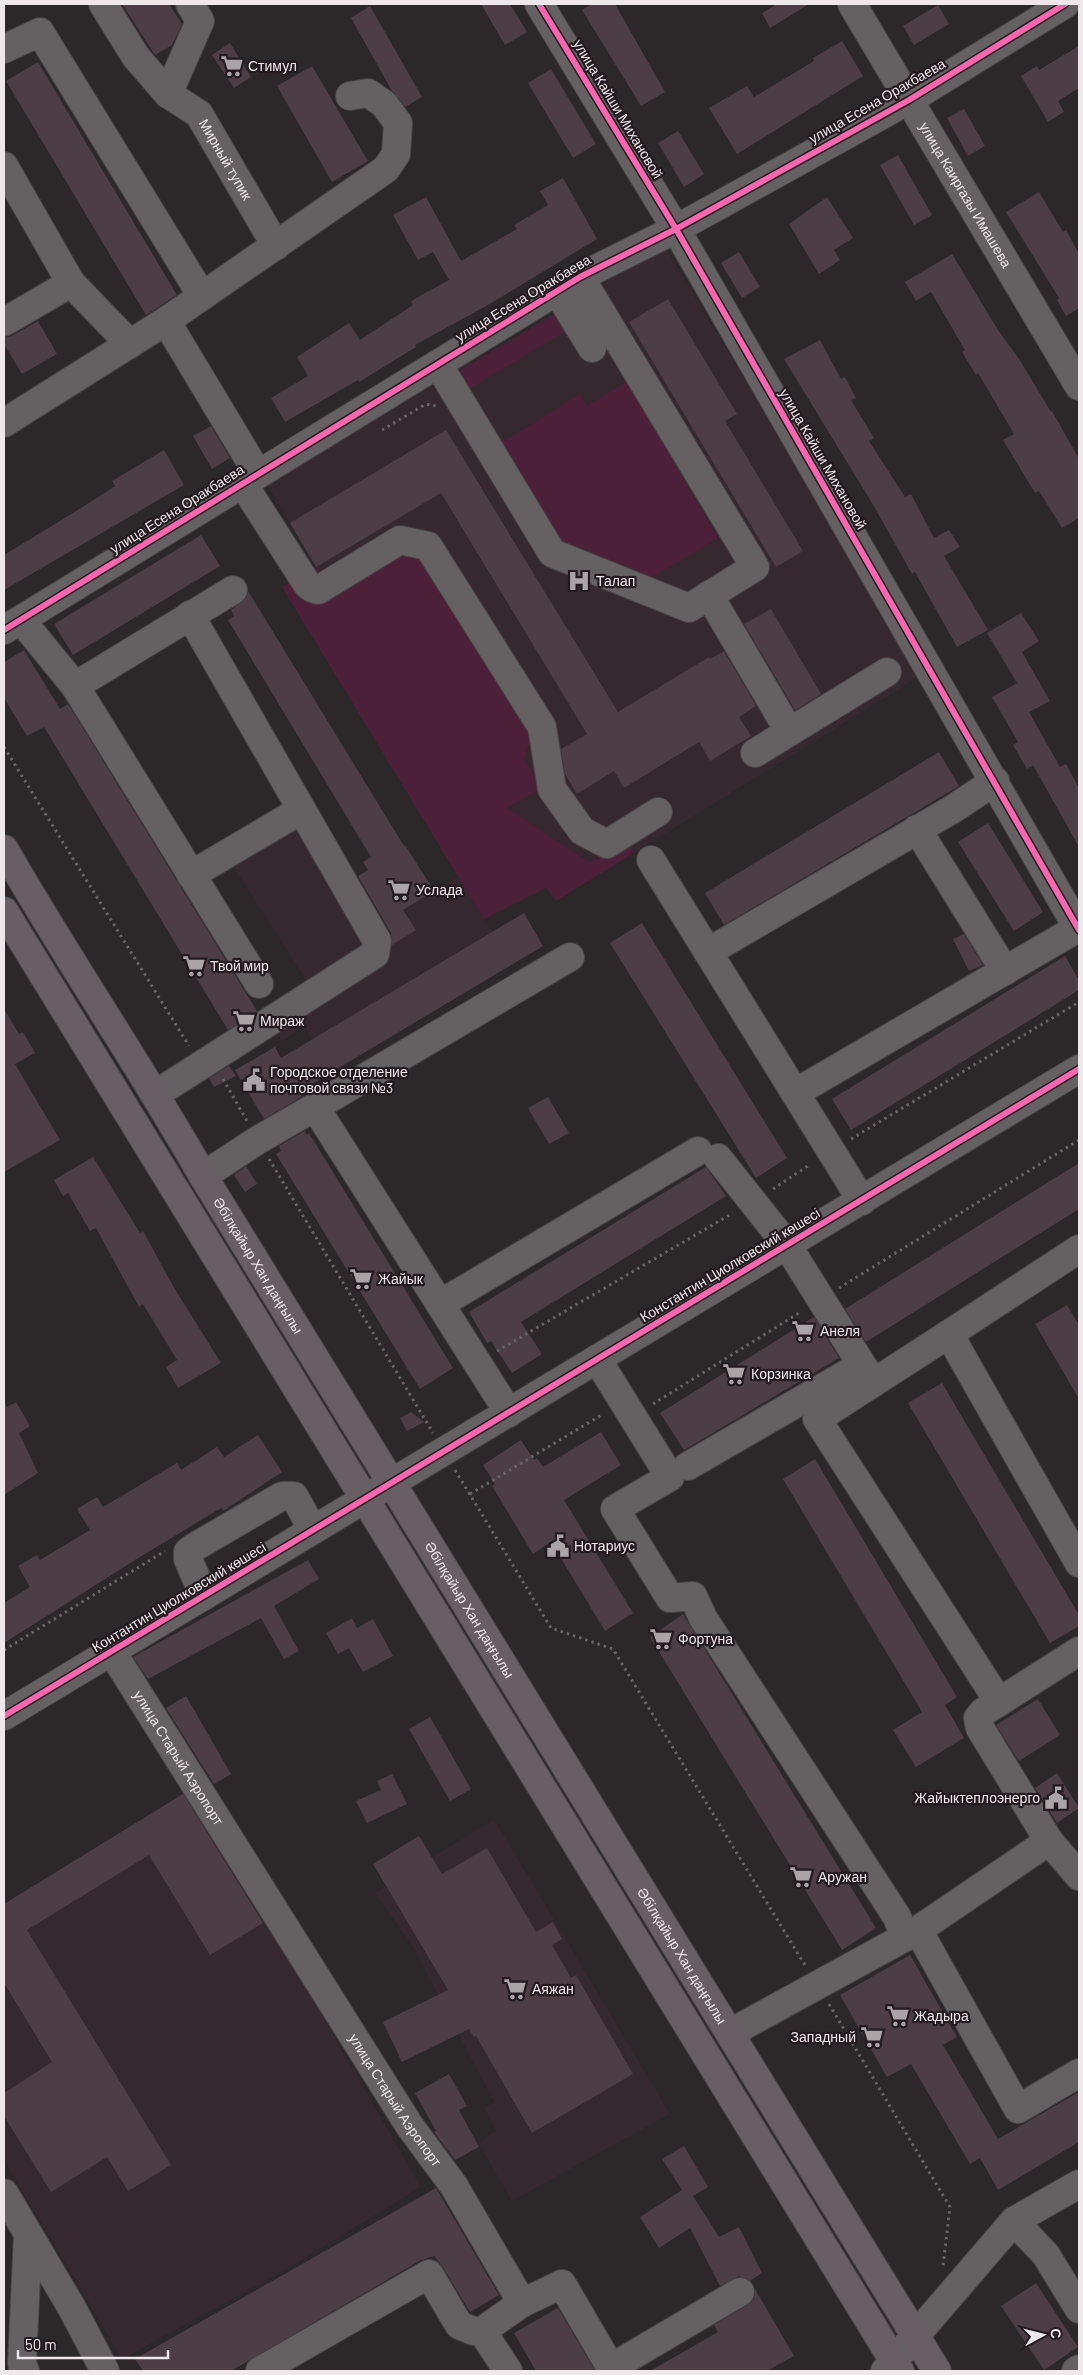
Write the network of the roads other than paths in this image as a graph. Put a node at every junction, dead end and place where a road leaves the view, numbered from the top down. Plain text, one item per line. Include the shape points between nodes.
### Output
1 (103, 4) edge
2 (190, 4) edge
3 (539, 4) edge
4 (852, 4) edge
5 (1065, 4) edge
6 (4, 50) edge
7 (168, 94) junction
8 (350, 96) dead end
9 (909, 100) junction
10 (4, 166) edge
11 (676, 229) junction
12 (276, 246) junction
13 (71, 283) junction
14 (569, 284) junction
15 (202, 296) junction
16 (166, 321) junction
17 (4, 322) edge
18 (130, 344) junction
19 (592, 348) dead end
20 (438, 364) junction
21 (1079, 386) edge
22 (4, 423) edge
23 (250, 479) junction
24 (233, 590) dead end
25 (709, 595) junction
26 (190, 615) junction
27 (12, 625) edge
28 (887, 672) dead end
29 (75, 686) junction
30 (789, 731) junction
31 (755, 753) dead end
32 (995, 781) junction
33 (301, 810) junction
34 (658, 812) dead end
35 (917, 829) junction
36 (4, 848) edge
37 (651, 860) dead end
38 (192, 875) junction
39 (4, 911) edge
40 (1078, 929) edge
41 (708, 952) junction
42 (570, 957) dead end
43 (1005, 971) junction
44 (259, 984) dead end
45 (1079, 1069) edge
46 (795, 1093) junction
47 (156, 1094) junction
48 (315, 1107) junction
49 (203, 1176) junction
50 (862, 1201) junction
51 (788, 1245) junction
52 (1076, 1258) edge
53 (440, 1304) junction
54 (949, 1334) junction
55 (597, 1360) junction
56 (867, 1374) junction
57 (509, 1413) junction
58 (688, 1466) dead end
59 (393, 1483) junction
60 (366, 1499) junction
61 (313, 1530) junction
62 (1079, 1564) edge
63 (204, 1596) junction
64 (1079, 1650) edge
65 (112, 1652) junction
66 (999, 1702) junction
67 (4, 1716) edge
68 (1049, 1841) junction
69 (1079, 1876) edge
70 (912, 1934) junction
71 (732, 2037) junction
72 (1079, 2073) edge
73 (1079, 2184) edge
74 (4, 2193) edge
75 (1014, 2221) junction
76 (28, 2234) junction
77 (740, 2292) dead end
78 (522, 2303) junction
79 (1079, 2309) edge
80 (482, 2331) junction
81 (915, 2335) junction
82 (893, 2368) edge
83 (19, 2369) edge
84 (105, 2371) edge
85 (260, 2371) edge
86 (508, 2371) edge
87 (937, 2371) edge

1 - 7 street, Мирный тупик via 136,57
2 - 7 street via 200,20
3 - 11 street, улица Кайши Михановой
4 - 9 street, улица Каиргазы Имашева
5 - 9 street, улица Есена Оракбаева
6 - 15 street via 40,32
7 - 12 street, Мирный тупик via 198,114
8 - 12 street via 368,92 384,104 398,123 396,154 386,169
9 - 11 street, улица Есена Оракбаева
9 - 21 street, улица Каиргазы Имашева
10 - 13 street
11 - 14 street, улица Есена Оракбаева
11 - 32 street, улица Кайши Михановой
12 - 15 street
13 - 17 street
13 - 18 street
14 - 19 street
14 - 20 street, улица Есена Оракбаева
14 - 25 street via 755,567
15 - 16 street
16 - 18 street
16 - 23 street
18 - 22 street
20 - 23 street, улица Есена Оракбаева
20 - 25 street via 552,553 689,608
23 - 27 street, улица Есена Оракбаева
23 - 34 street via 312,588 318,590 400,540 428,546 542,727 552,789 582,831 606,844
24 - 26 street
25 - 30 street
26 - 29 street
26 - 33 street
27 - 29 street
28 - 30 street
29 - 38 street
30 - 31 street
32 - 35 street
32 - 40 street, улица Кайши Михановой
33 - 38 street
33 - 47 street via 377,941 375,954
35 - 41 street
35 - 43 street
36 - 47 main road, Әбілқайыр Хан даңғылы
37 - 41 street
38 - 44 street
39 - 60 main road
40 - 43 street
41 - 46 street
42 - 48 street
43 - 46 street
45 - 50 street, Константин Циолковский көшесі
46 - 50 street
47 - 49 main road, Әбілқайыр Хан даңғылы
48 - 49 street
48 - 53 street
49 - 59 main road, Әбілқайыр Хан даңғылы
50 - 51 street, Константин Циолковский көшесі
51 - 53 street via 708,1154
51 - 55 street, Константин Циолковский көшесі
51 - 56 street
52 - 54 street
53 - 57 street
54 - 56 street
54 - 62 street
55 - 57 street, Константин Циолковский көшесі
55 - 70 street via 670,1477 615,1509 670,1598 693,1596 704,1618 897,1916
56 - 58 street
56 - 66 street via 817,1419
57 - 59 street, Константин Циолковский көшесі
59 - 60 street, Константин Циолковский көшесі
59 - 71 main road, Әбілқайыр Хан даңғылы
60 - 61 street, Контантин Циолковский көшесі
60 - 82 main road
61 - 63 street, Контантин Циолковский көшесі
61 - 63 street via 294,1496 282,1496 193,1548 188,1552 188,1559
63 - 65 street, Контантин Циолковский көшесі
64 - 66 street
65 - 67 street, Контантин Циолковский көшесі
65 - 78 street, улица Старый Аэропорт via 409,2126 454,2186
66 - 68 street via 978,1718 980,1728
68 - 69 street
68 - 70 street
70 - 71 street via 743,2026
70 - 72 street via 1018,2109
71 - 81 main road, Әбілқайыр Хан даңғылы
73 - 75 street
74 - 76 street
75 - 79 street via 1046,2255
75 - 81 street
76 - 83 street
76 - 84 street
77 - 78 street via 611,2368 562,2284
78 - 80 street
80 - 85 street via 458,2325 429,2274
80 - 86 street
81 - 82 street
81 - 87 main road, Әбілқайыр Хан даңғылы

